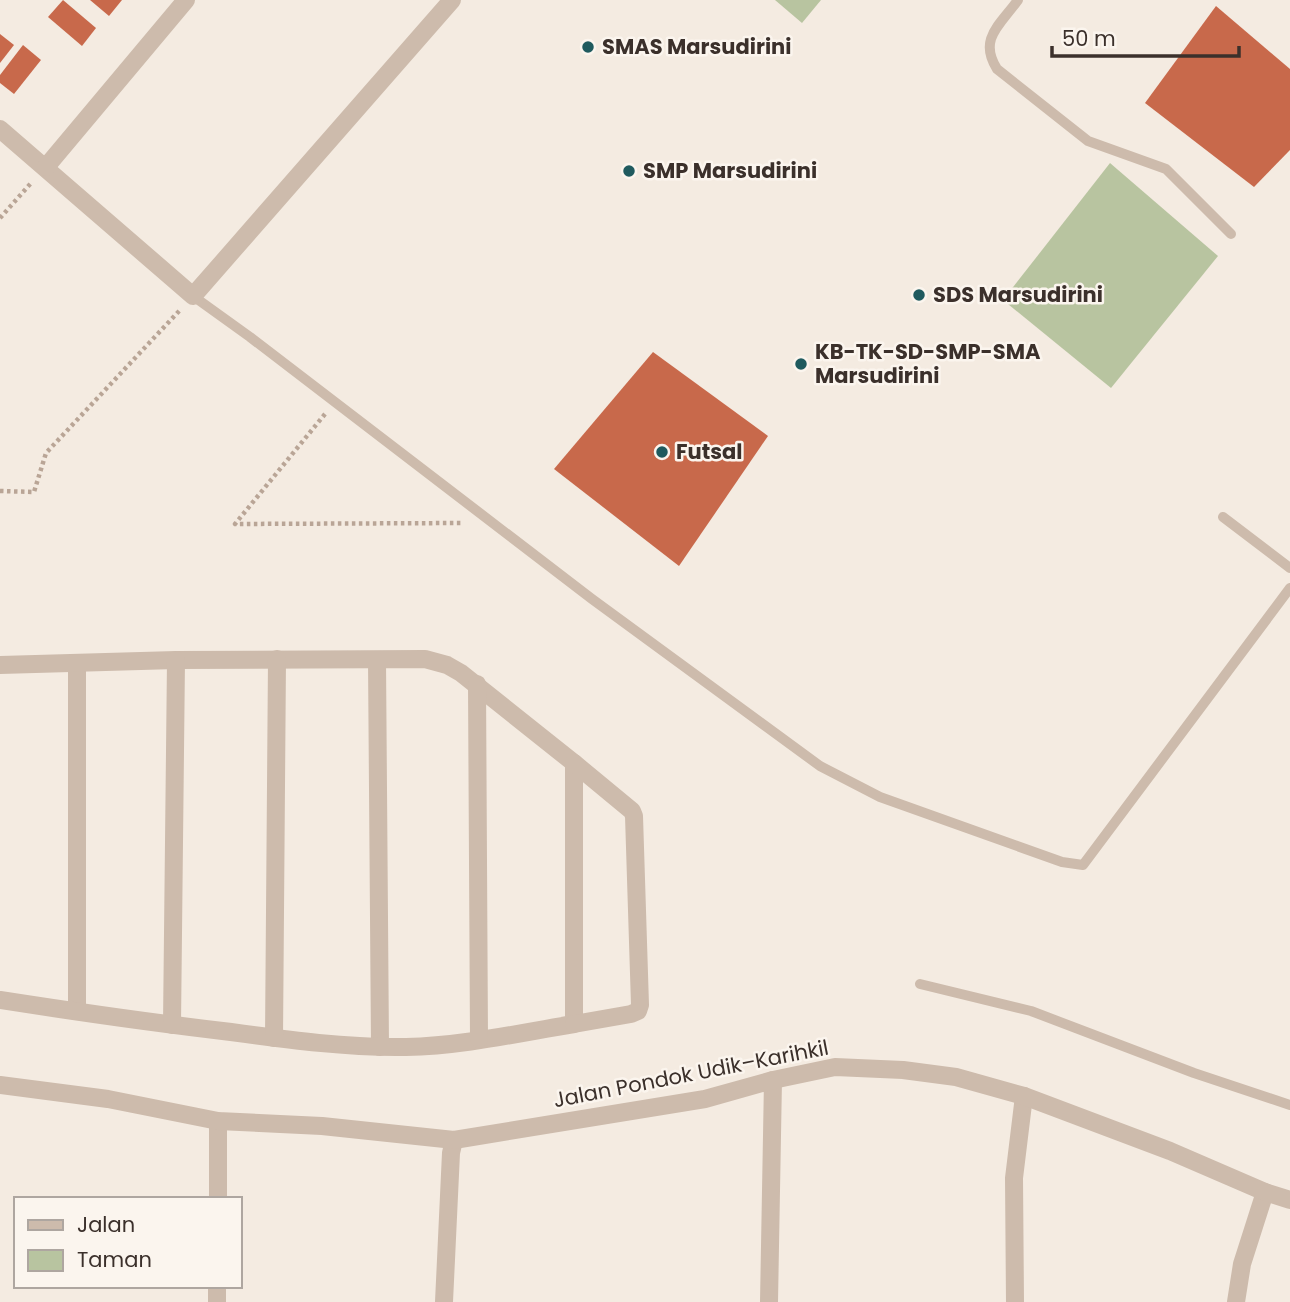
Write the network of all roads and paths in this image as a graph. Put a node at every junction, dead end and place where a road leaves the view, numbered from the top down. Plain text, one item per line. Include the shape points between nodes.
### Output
1 (186, 0) edge
2 (452, 0) edge
3 (1018, 0) edge
4 (0, 129) edge
5 (46, 167) junction
6 (0, 218) edge
7 (1231, 234) dead end
8 (193, 296) junction
9 (335, 403) junction
10 (0, 491) edge
11 (1223, 517) dead end
12 (491, 523) junction
13 (1290, 568) edge
14 (1290, 588) edge
15 (277, 659) junction
16 (176, 660) junction
17 (377, 660) junction
18 (77, 664) junction
19 (0, 665) edge
20 (477, 684) junction
21 (574, 763) junction
22 (920, 984) dead end
23 (0, 1000) edge
24 (77, 1011) junction
25 (574, 1024) junction
26 (172, 1025) junction
27 (274, 1038) junction
28 (479, 1040) junction
29 (380, 1047) junction
30 (773, 1080) junction
31 (0, 1085) edge
32 (1024, 1096) junction
33 (1290, 1105) edge
34 (218, 1121) junction
35 (454, 1140) junction
36 (1265, 1192) junction
37 (218, 1197) edge
38 (1290, 1200) edge
39 (444, 1302) edge
40 (769, 1302) edge
41 (1015, 1302) edge
42 (1236, 1302) edge

1 - 5 street
2 - 8 street
3 - 7 lane via 989,41 989,56 997,69 1088,141 1166,169
4 - 5 street
5 - 6 path
5 - 8 street
8 - 9 lane
8 - 10 path via 46,453 34,492
9 - 12 lane
9 - 12 path via 235,524
11 - 13 lane
12 - 14 lane via 820,766 932,817 1062,862 1083,865
15 - 16 street
15 - 17 street
15 - 27 street
16 - 18 street
16 - 26 street
17 - 20 street via 425,659 447,665
17 - 29 street
18 - 19 street
18 - 24 street
20 - 21 street
20 - 28 street
21 - 25 street
21 - 25 street via 634,816 640,1005 631,1014
22 - 33 lane via 1031,1011
23 - 24 street
24 - 26 street
25 - 28 street
26 - 27 street
27 - 29 street
28 - 29 street
30 - 32 street, Jalan Pondok Udik–Karihkil via 835,1067 870,1068 956,1077
30 - 35 street, Jalan Pondok Udik–Karihkil via 705,1099
30 - 40 street
31 - 34 street, Jalan Pondok Udik–Karihkil
32 - 36 street, Jalan Pondok Udik–Karihkil
32 - 41 street via 1014,1178
34 - 35 street, Jalan Pondok Udik–Karihkil via 322,1125
34 - 37 street
35 - 39 street
36 - 38 street, Jalan Pondok Udik–Karihkil
36 - 42 street via 1242,1264

